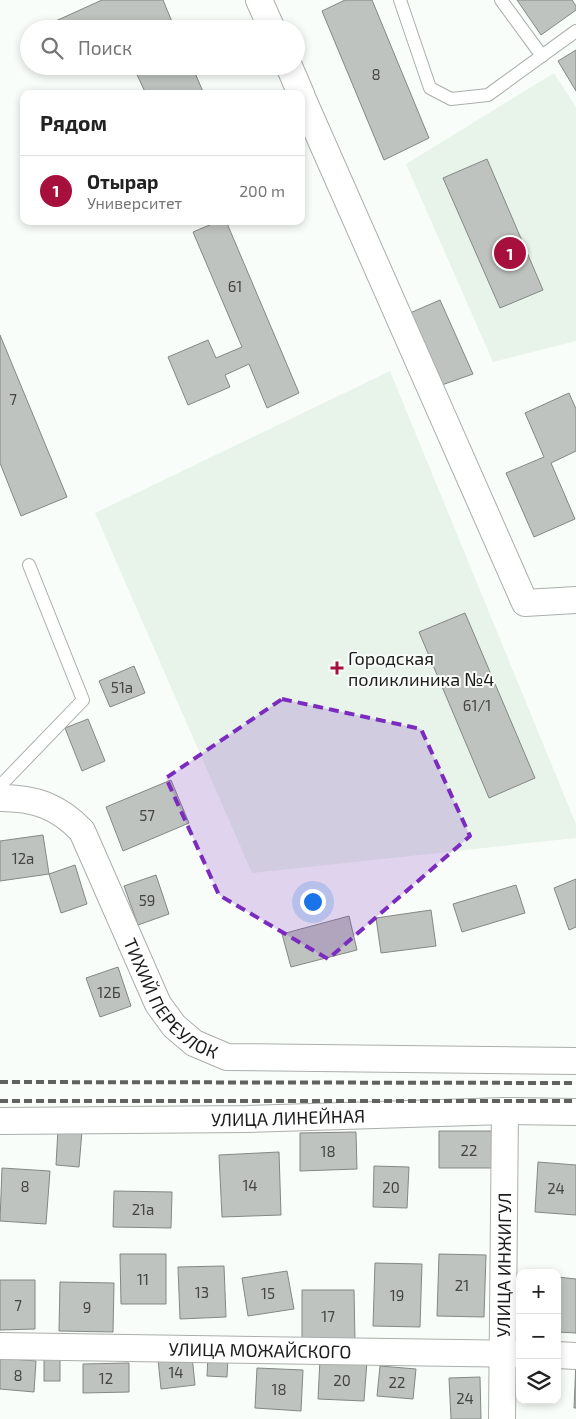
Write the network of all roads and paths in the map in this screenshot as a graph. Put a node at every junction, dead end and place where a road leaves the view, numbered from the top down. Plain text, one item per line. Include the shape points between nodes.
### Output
1 (400, 0) edge
2 (501, 0) edge
3 (576, 31) edge
4 (542, 56) junction
5 (292, 75) edge
6 (299, 90) edge
7 (305, 103) edge
8 (29, 565) dead end
9 (576, 600) edge
10 (0, 786) edge
11 (0, 798) edge
12 (576, 1060) edge
13 (505, 1111) junction
14 (576, 1112) edge
15 (0, 1121) edge
16 (0, 1346) edge
17 (511, 1354) edge
18 (561, 1355) edge
19 (576, 1356) edge
20 (502, 1419) edge

1 - 4 lane via 430,88 451,99 488,95
2 - 4 lane
3 - 4 lane
5 - 6 street
7 - 9 street via 525,603
8 - 10 lane via 83,700
11 - 12 street, ТИХИЙ ПЕРЕУЛОК via 23,798 48,806 71,819 82,831 158,1004 174,1026 194,1043 227,1057
13 - 14 street, УЛИЦА ЛИНЕЙНАЯ
13 - 15 street, УЛИЦА ЛИНЕЙНАЯ via 247,1119
13 - 17 street, УЛИЦА ИНЖИГУЛ
16 - 17 street, УЛИЦА МОЖАЙСКОГО
17 - 20 street, УЛИЦА ИНЖИГУЛ
18 - 19 street

